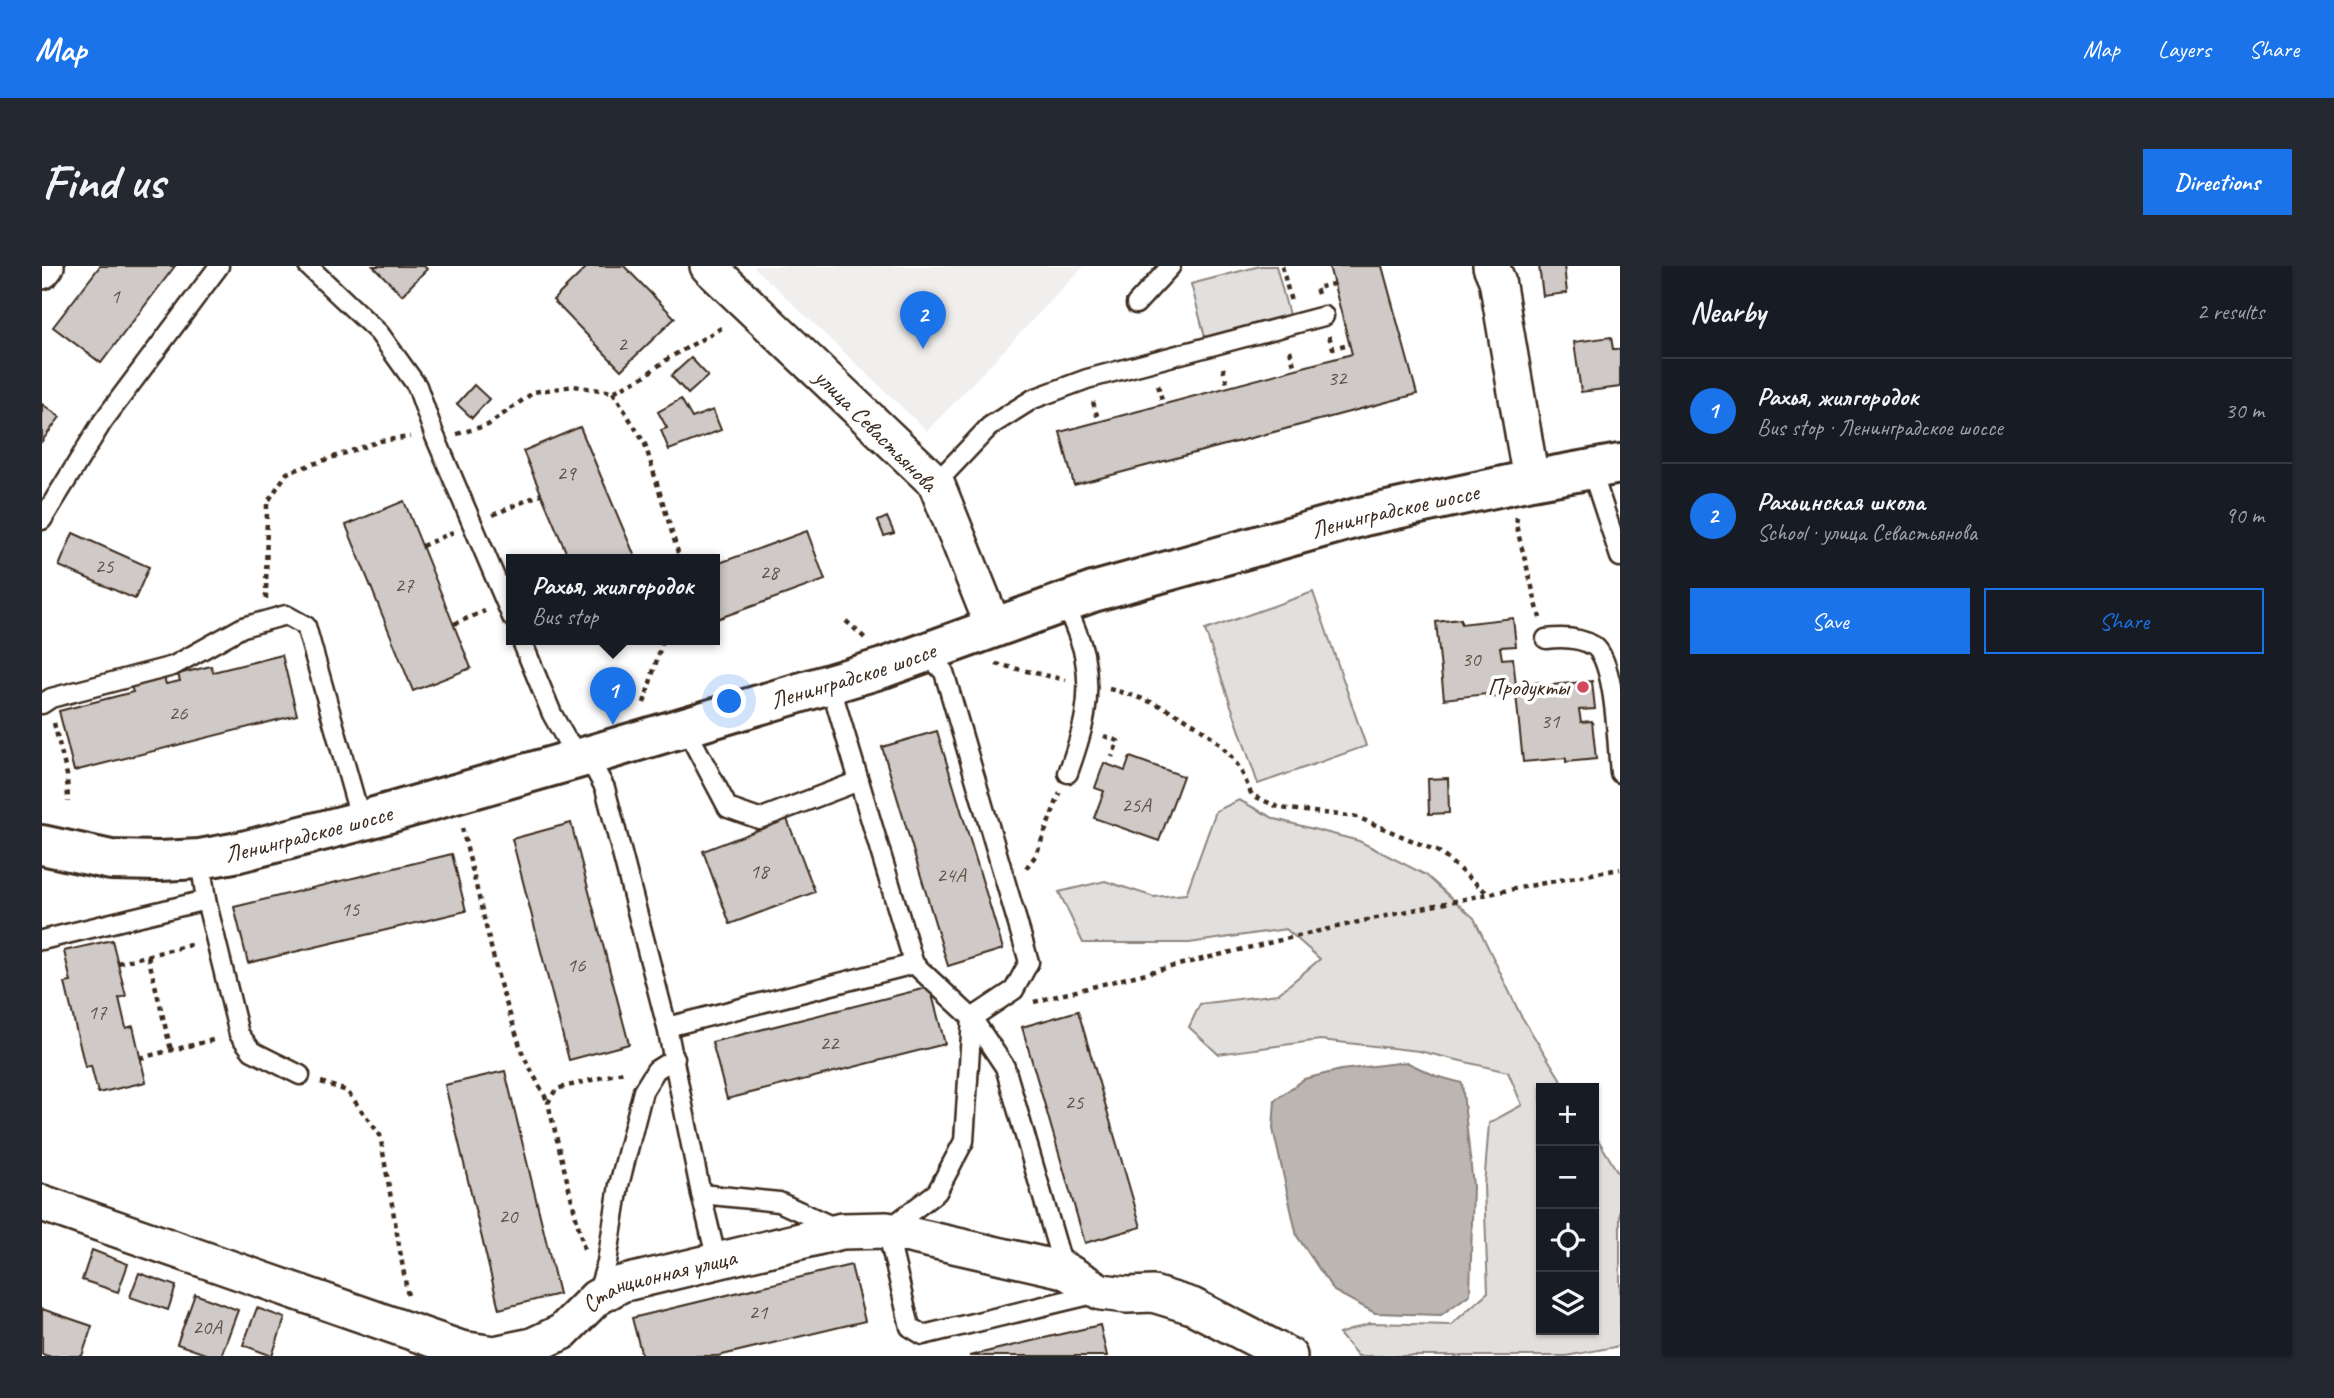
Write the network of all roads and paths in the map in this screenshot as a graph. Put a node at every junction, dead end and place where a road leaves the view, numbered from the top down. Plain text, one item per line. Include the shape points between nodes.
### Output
1 (46, 266) edge
2 (219, 266) edge
3 (308, 266) edge
4 (708, 266) edge
5 (1171, 266) edge
6 (1282, 266) edge
7 (1491, 266) edge
8 (42, 271) edge
9 (1136, 304) dead end
10 (755, 312) junction
11 (1324, 316) dead end
12 (1297, 323) junction
13 (613, 392) junction
14 (434, 434) junction
15 (1606, 466) edge
16 (1531, 480) junction
17 (936, 483) junction
18 (42, 520) edge
19 (1516, 525) dead end
20 (678, 554) edge
21 (1620, 557) edge
22 (1065, 602) junction
23 (506, 603) edge
24 (265, 621) junction
25 (1546, 639) joint
26 (523, 645) edge
27 (661, 645) edge
28 (993, 645) junction
29 (926, 653) junction
30 (830, 684) junction
31 (1086, 684) junction
32 (45, 697) edge
33 (643, 705) dead end
34 (685, 727) junction
35 (584, 757) junction
36 (1068, 773) joint
37 (1620, 773) edge
38 (859, 781) junction
39 (454, 794) junction
40 (68, 803) dead end
41 (361, 821) junction
42 (42, 845) edge
43 (200, 859) junction
44 (1620, 869) edge
45 (1008, 890) junction
46 (1487, 893) junction
47 (206, 901) junction
48 (216, 939) junction
49 (42, 940) edge
50 (148, 956) junction
51 (118, 963) dead end
52 (914, 964) junction
53 (1023, 1005) dead end
54 (972, 1018) junction
55 (667, 1027) junction
56 (239, 1034) junction
57 (171, 1051) junction
58 (140, 1058) dead end
59 (675, 1058) junction
60 (300, 1075) joint
61 (548, 1103) junction
62 (701, 1194) junction
63 (42, 1203) edge
64 (887, 1230) junction
65 (842, 1231) junction
66 (717, 1261) junction
67 (1064, 1270) junction
68 (1101, 1292) junction
69 (596, 1298) junction
70 (413, 1333) junction
71 (1272, 1351) edge

1 - 8 street
2 - 18 lane via 103,421
3 - 14 lane via 379,333 417,386
4 - 10 street, улица Севастьянова
5 - 9 lane
6 - 12 path
7 - 16 street
10 - 13 path
10 - 17 street, улица Севастьянова
11 - 12 lane
12 - 17 lane via 1087,379 1033,399 990,426
13 - 14 path via 574,386 534,392 488,425 462,434
13 - 20 path via 645,444
14 - 23 lane
14 - 24 path via 380,441 287,473 267,503
15 - 16 street, Ленинградское шоссе
15 - 21 lane via 1596,484
16 - 22 street, Ленинградское шоссе via 1364,516
17 - 28 street, улица Севастьянова
19 - 25 path
22 - 28 street, Ленинградское шоссе
22 - 31 lane via 1084,653
24 - 32 lane via 243,627 173,666
24 - 41 lane via 286,615 306,626
25 - 37 lane via 1568,637 1595,647 1610,672
26 - 35 lane via 552,714 566,739
27 - 33 path
28 - 29 street, Ленинградское шоссе
28 - 31 path
29 - 30 street, Ленинградское шоссе
29 - 45 lane via 944,672
30 - 34 street, Ленинградское шоссе
30 - 38 lane
31 - 36 lane via 1084,729
31 - 46 path via 1139,696 1206,731 1238,766 1252,795 1280,807 1357,817 1439,852
32 - 40 path via 67,775
34 - 35 street, Ленинградское шоссе
34 - 38 lane via 727,808 759,819
35 - 39 street, Ленинградское шоссе
35 - 55 lane via 605,788
36 - 45 path via 1036,855
38 - 52 lane
39 - 41 street, Ленинградское шоссе
39 - 61 path via 500,984 523,1055
41 - 43 street, Ленинградское шоссе
42 - 43 street, Ленинградское шоссе via 111,860
43 - 47 lane
44 - 46 path
45 - 54 lane via 1029,962 1014,990
46 - 53 path
47 - 48 lane
47 - 49 lane
48 - 50 path
48 - 56 lane
50 - 51 path
50 - 57 path
52 - 54 lane
52 - 55 lane
54 - 64 lane via 964,1141 937,1192
54 - 67 lane via 1004,1067
55 - 59 lane
56 - 57 path
56 - 60 lane via 252,1052
57 - 58 path
59 - 61 path via 555,1089
59 - 62 lane
59 - 69 lane via 656,1070 643,1091
60 - 70 path via 347,1091 380,1135
61 - 69 path
62 - 65 lane via 779,1202
62 - 66 lane
63 - 70 street, Станционная улица
64 - 65 street, Станционная улица
64 - 67 street, Станционная улица
64 - 68 lane via 910,1327 923,1335
65 - 66 street, Станционная улица
66 - 69 street, Станционная улица via 621,1284
67 - 68 street, Станционная улица
68 - 71 street, Станционная улица via 1153,1294 1192,1306
69 - 70 street, Станционная улица via 562,1332 532,1346 483,1352

